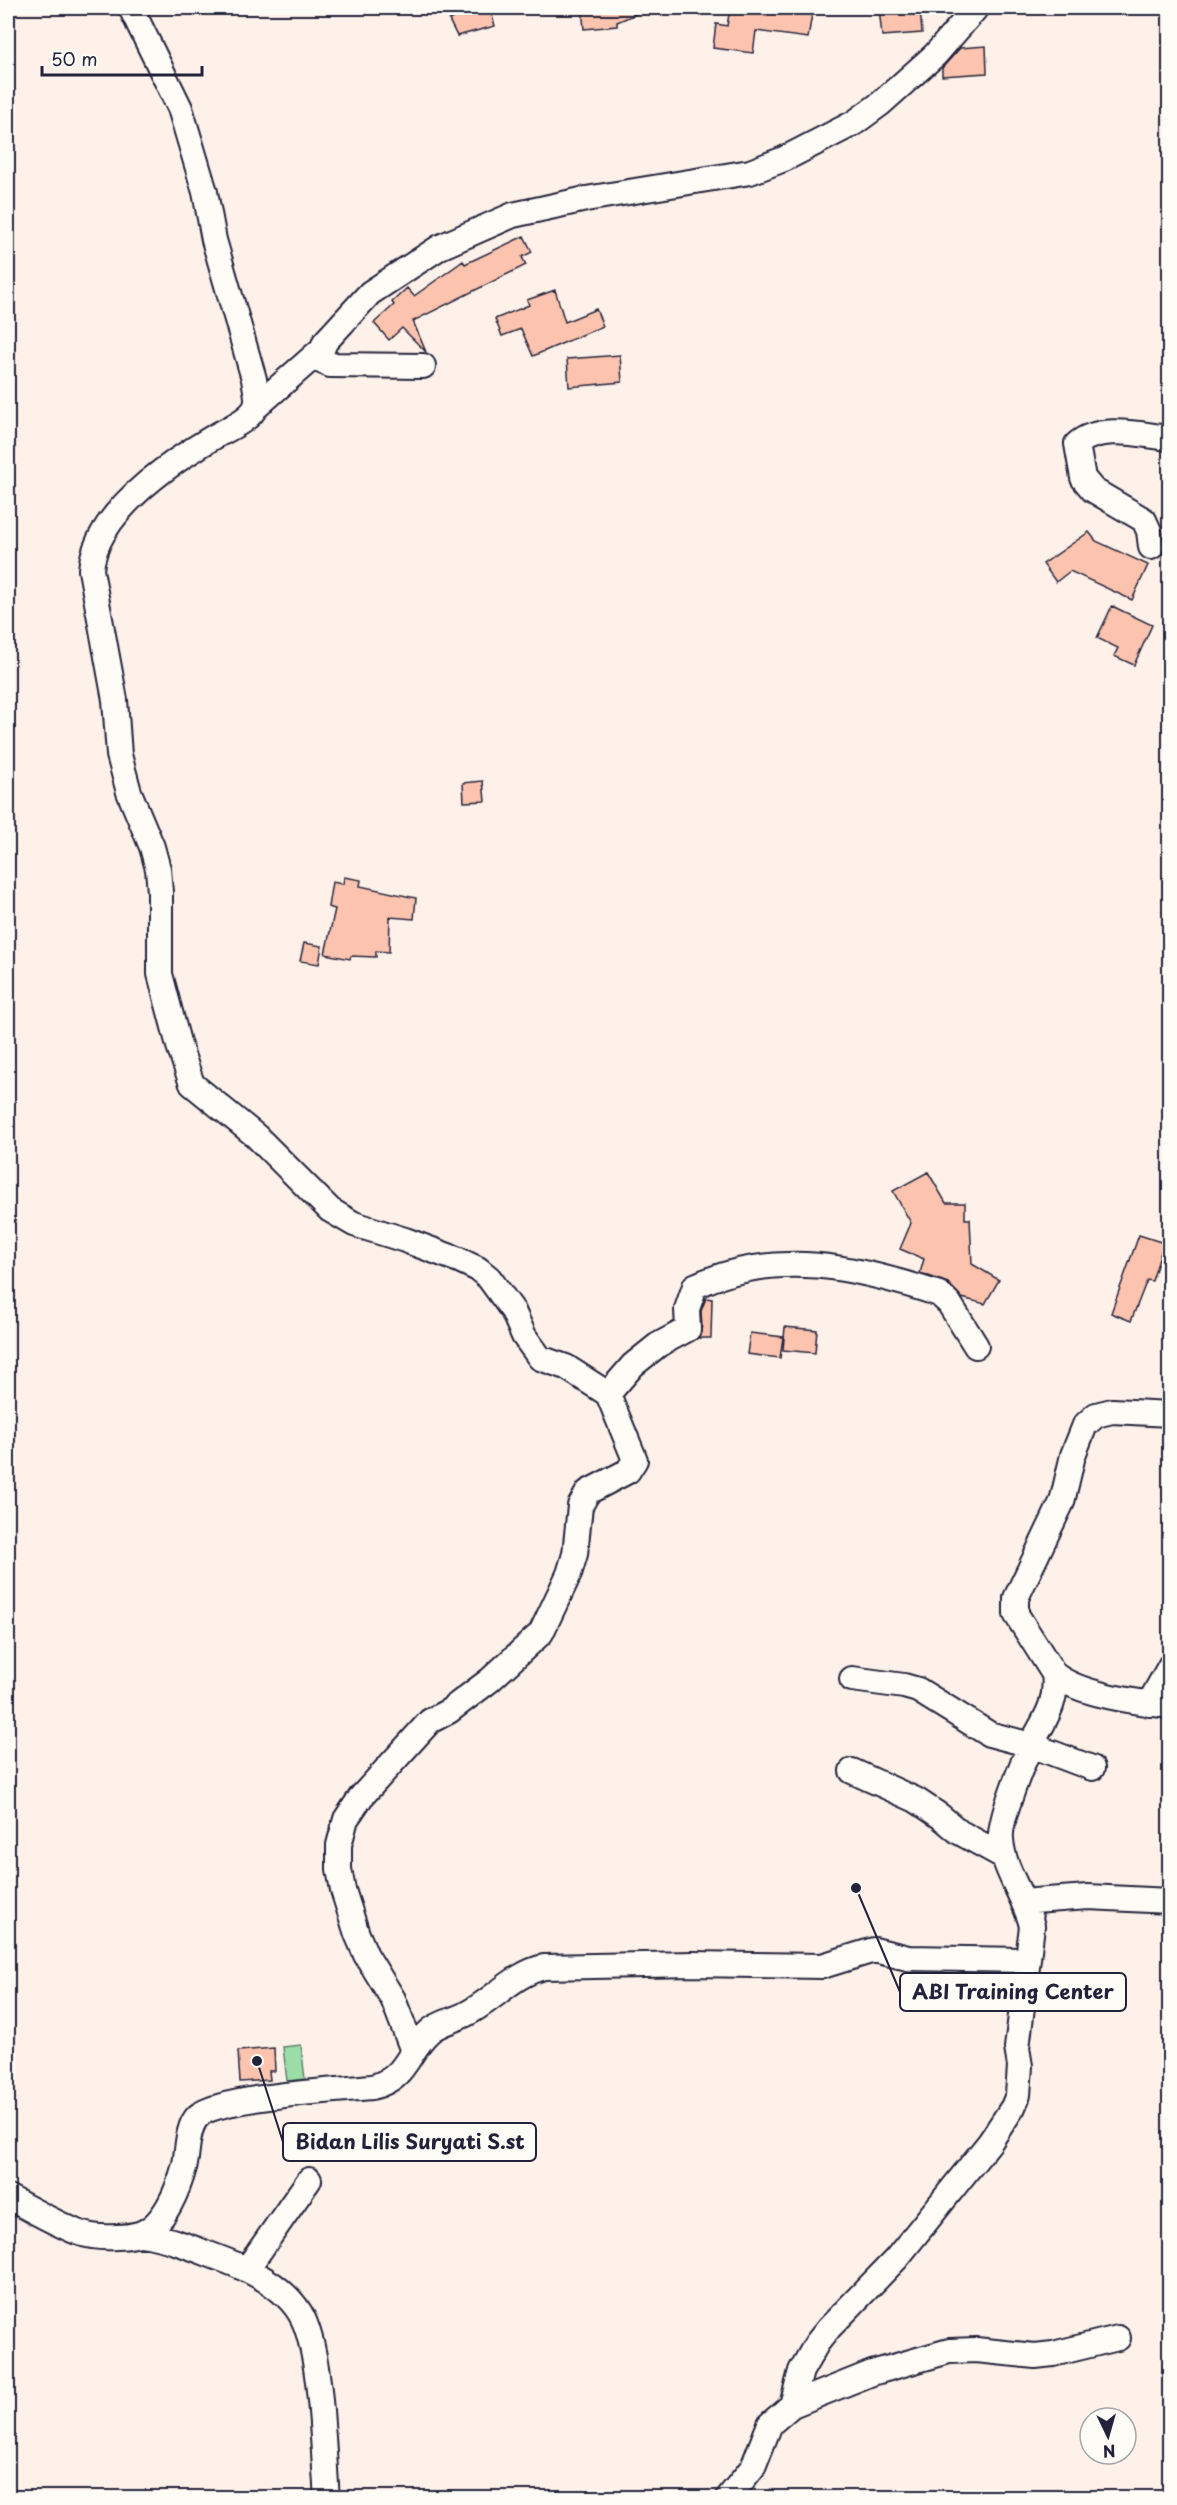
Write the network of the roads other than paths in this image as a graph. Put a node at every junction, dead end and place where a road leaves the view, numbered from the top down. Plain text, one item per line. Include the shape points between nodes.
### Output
1 (131, 8) edge
2 (976, 8) edge
3 (321, 351) junction
4 (423, 366) dead end
5 (256, 407) junction
6 (1170, 438) edge
7 (1151, 547) dead end
8 (976, 1346) dead end
9 (609, 1394) junction
10 (1170, 1414) edge
11 (1170, 1665) edge
12 (1054, 1674) junction
13 (852, 1679) dead end
14 (1159, 1705) edge
15 (1031, 1745) junction
16 (1092, 1768) dead end
17 (852, 1771) dead end
18 (1003, 1856) junction
19 (1170, 1901) edge
20 (1028, 1909) junction
21 (1027, 1960) junction
22 (413, 2050) junction
23 (309, 2180) dead end
24 (8, 2198) edge
25 (141, 2234) junction
26 (247, 2269) junction
27 (1118, 2338) dead end
28 (792, 2405) junction
29 (327, 2498) edge
30 (728, 2498) edge

1 - 5 street via 180,108 254,378
2 - 3 street via 935,55 854,123 750,172 513,215 440,247 370,293
3 - 4 street via 321,361 330,365
3 - 5 street
5 - 9 street via 248,417 201,444 128,499 91,559 119,755 158,869 160,974 192,1084 256,1136 330,1210 354,1224 478,1269 513,1311 540,1358 566,1367
6 - 7 street via 1101,434 1087,436 1077,444 1083,478 1093,490 1144,520
8 - 9 street via 939,1294 828,1265 792,1263 721,1274 695,1286 687,1309 688,1329 658,1345 633,1365
9 - 22 street via 635,1460 628,1471 588,1492 580,1506 579,1531 569,1574 541,1633 490,1680 449,1711 430,1720 346,1818 339,1845 343,1890 366,1955 393,1999
10 - 12 street via 1112,1411 1091,1419 1079,1436 1062,1502 1014,1606 1022,1626
11 - 14 street
12 - 14 street via 1076,1686 1121,1700
12 - 15 street via 1051,1710
13 - 15 street via 918,1690 989,1734
15 - 16 street
15 - 18 street via 1004,1814 1000,1838
17 - 18 street via 916,1800 958,1832
18 - 20 street
19 - 20 street via 1057,1898 1034,1901
20 - 21 street via 1032,1937
21 - 22 street via 908,1958 874,1950 822,1966 544,1967 526,1973 473,2011 432,2029
21 - 28 street via 1017,2048 1018,2095 1013,2107 917,2234 817,2343 801,2372
22 - 25 street via 400,2073 382,2084 253,2100 201,2114 192,2125 185,2164 168,2205
23 - 26 street
24 - 25 street via 87,2235 108,2238
25 - 26 street via 168,2238
26 - 29 street via 291,2301 308,2328 316,2366
27 - 28 street via 1035,2356 949,2351 872,2373
28 - 30 street via 770,2424 753,2467

